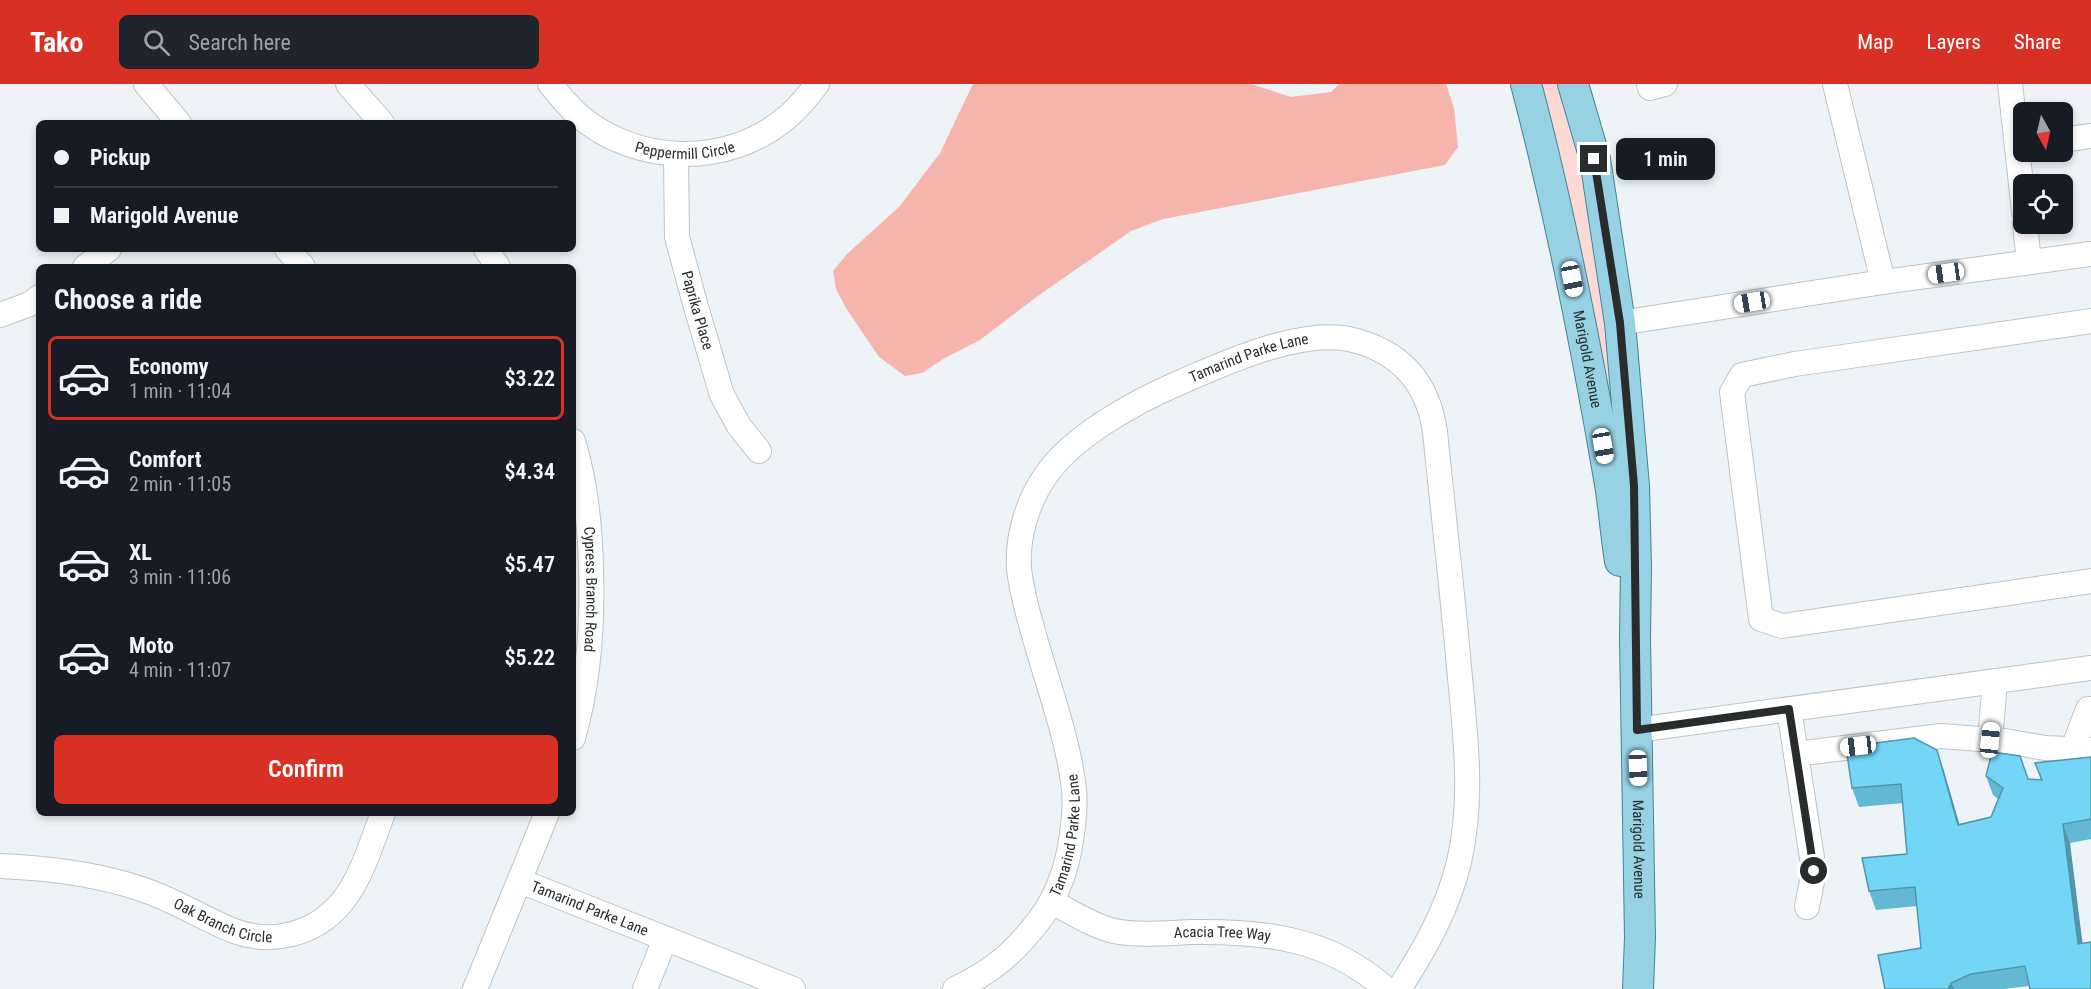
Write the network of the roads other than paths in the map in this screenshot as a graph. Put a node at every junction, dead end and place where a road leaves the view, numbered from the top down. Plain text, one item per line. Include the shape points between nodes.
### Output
1 (146, 84) edge
2 (348, 84) edge
3 (550, 84) edge
4 (817, 84) edge
5 (1527, 84) edge
6 (1573, 84) edge
7 (1649, 84) edge
8 (1665, 84) edge
9 (1835, 84) edge
10 (2010, 84) edge
11 (2013, 103) edge
12 (176, 120) edge
13 (379, 120) edge
14 (2091, 136) edge
15 (2073, 138) edge
16 (676, 155) junction
17 (2026, 234) edge
18 (105, 252) edge
19 (290, 252) edge
20 (2091, 254) edge
21 (2029, 262) junction
22 (89, 264) edge
23 (300, 264) edge
24 (1883, 282) junction
25 (36, 299) edge
26 (0, 315) edge
27 (2091, 321) edge
28 (1620, 323) junction
29 (759, 451) dead end
30 (576, 452) edge
31 (2091, 581) edge
32 (1635, 638) junction
33 (2091, 668) edge
34 (1995, 681) junction
35 (1789, 709) junction
36 (2091, 709) edge
37 (576, 724) edge
38 (1637, 730) junction
39 (1990, 740) junction
40 (2082, 749) edge
41 (1796, 754) junction
42 (382, 816) edge
43 (546, 816) edge
44 (0, 866) edge
45 (520, 881) junction
46 (1052, 902) junction
47 (1808, 908) dead end
48 (665, 939) junction
49 (475, 989) edge
50 (645, 989) edge
51 (793, 989) edge
52 (955, 989) edge
53 (1386, 989) edge
54 (1400, 989) edge
55 (1638, 989) edge

1 - 12 street
2 - 13 street
3 - 16 street, Peppermill Circle via 579,115 600,130 651,151
4 - 16 street, Peppermill Circle via 787,118 752,140 720,150
5 - 32 main road, Marigold Avenue via 1550,171 1585,344
6 - 28 main road, Marigold Avenue via 1594,159
7 - 8 street via 1650,88
9 - 24 street
10 - 11 street
14 - 15 street
16 - 29 street, Paprika Place via 677,237 696,307 722,394 735,420
17 - 21 street
18 - 22 street
19 - 23 street
20 - 21 street
21 - 24 street
24 - 28 street
25 - 26 street
27 - 31 street via 1795,364 1742,375 1732,392 1761,619 1782,626
28 - 32 main road, Marigold Avenue via 1634,486
30 - 37 street, Cypress Branch Road via 588,504 592,608 589,666
32 - 38 main road, Marigold Avenue
33 - 34 street
34 - 35 street
34 - 39 street
35 - 38 street
35 - 41 street
36 - 40 street
38 - 55 main road, Marigold Avenue
39 - 40 street
39 - 41 street via 1941,736
41 - 47 street via 1814,871
42 - 44 street, Oak Branch Circle via 344,902 315,926 278,937 234,931 165,898 107,879 46,868
43 - 45 street
45 - 48 street, Tamarind Parke Lane
45 - 49 street
46 - 52 street, Tamarind Parke Lane via 1002,962
46 - 53 street, Acacia Tree Way via 1099,926 1129,933 1245,932 1295,940 1347,961
46 - 54 street, Tamarind Parke Lane via 1071,843 1074,791 1019,566 1023,528 1037,490 1055,463 1099,426 1167,388 1281,345 1314,337 1346,338 1377,348 1401,364 1420,385 1430,408 1468,763 1465,826 1448,897 1436,927
48 - 50 street
48 - 51 street, Tamarind Parke Lane

